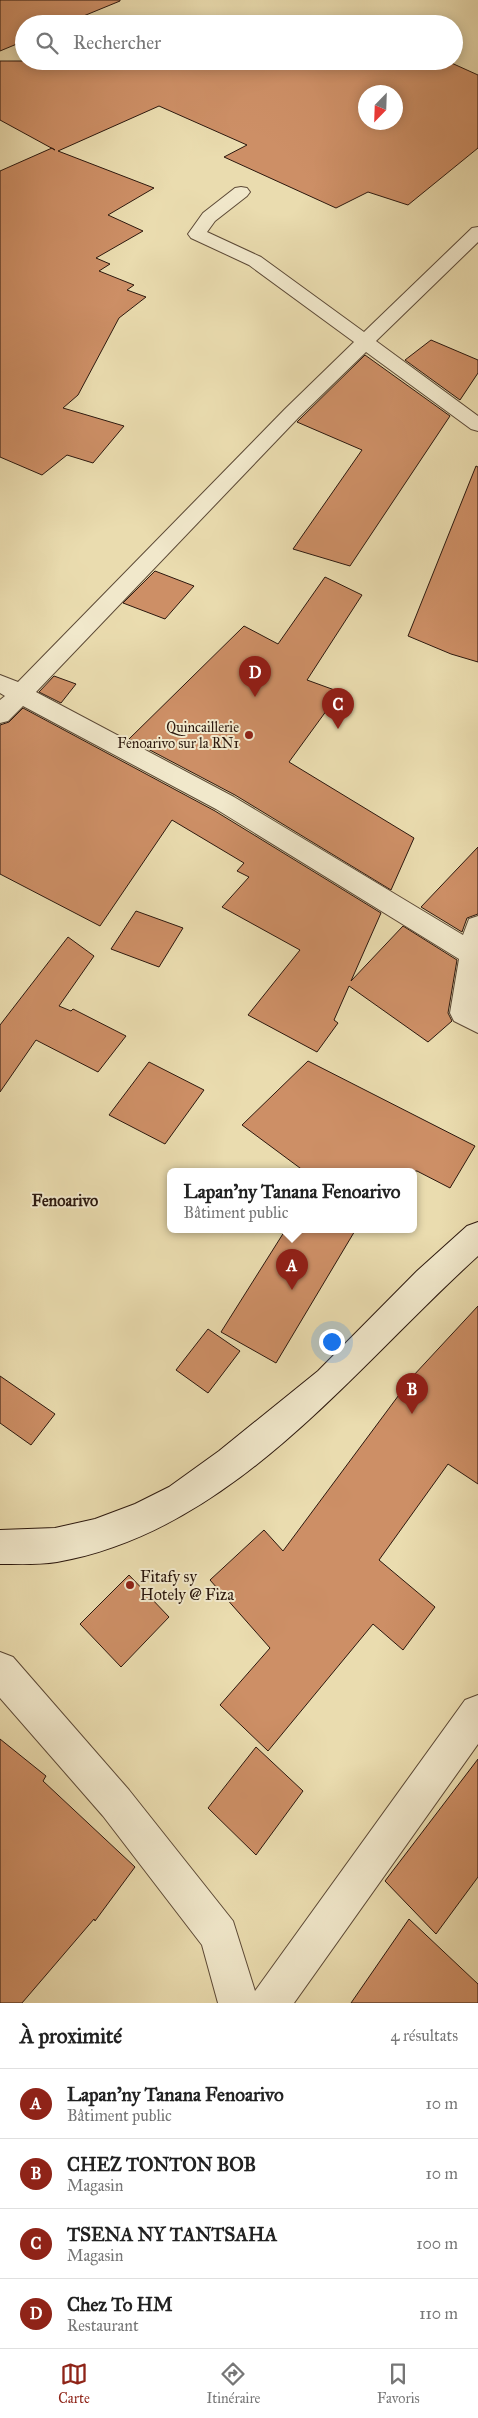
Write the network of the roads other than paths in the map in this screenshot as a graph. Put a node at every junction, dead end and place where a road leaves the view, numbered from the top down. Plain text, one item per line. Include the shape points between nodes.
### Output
1 (241, 192) dead end
2 (478, 232) edge
3 (364, 341) junction
4 (478, 425) edge
5 (10, 689) edge
6 (0, 714) edge
7 (478, 926) edge
8 (474, 955) junction
9 (478, 1022) edge
10 (478, 1236) edge
11 (0, 1547) edge
12 (0, 1670) edge
13 (478, 1713) edge
14 (238, 2003) edge
15 (270, 2003) edge

1 - 3 street via 209,217 197,234 255,261
2 - 3 street
3 - 4 street
3 - 5 street
5 - 6 street
5 - 8 street via 225,803
7 - 8 street
8 - 9 street via 464,1013
10 - 11 street via 428,1281 329,1382 231,1463 181,1499 95,1536 55,1544
12 - 14 street via 116,1803 219,1935
13 - 15 street

